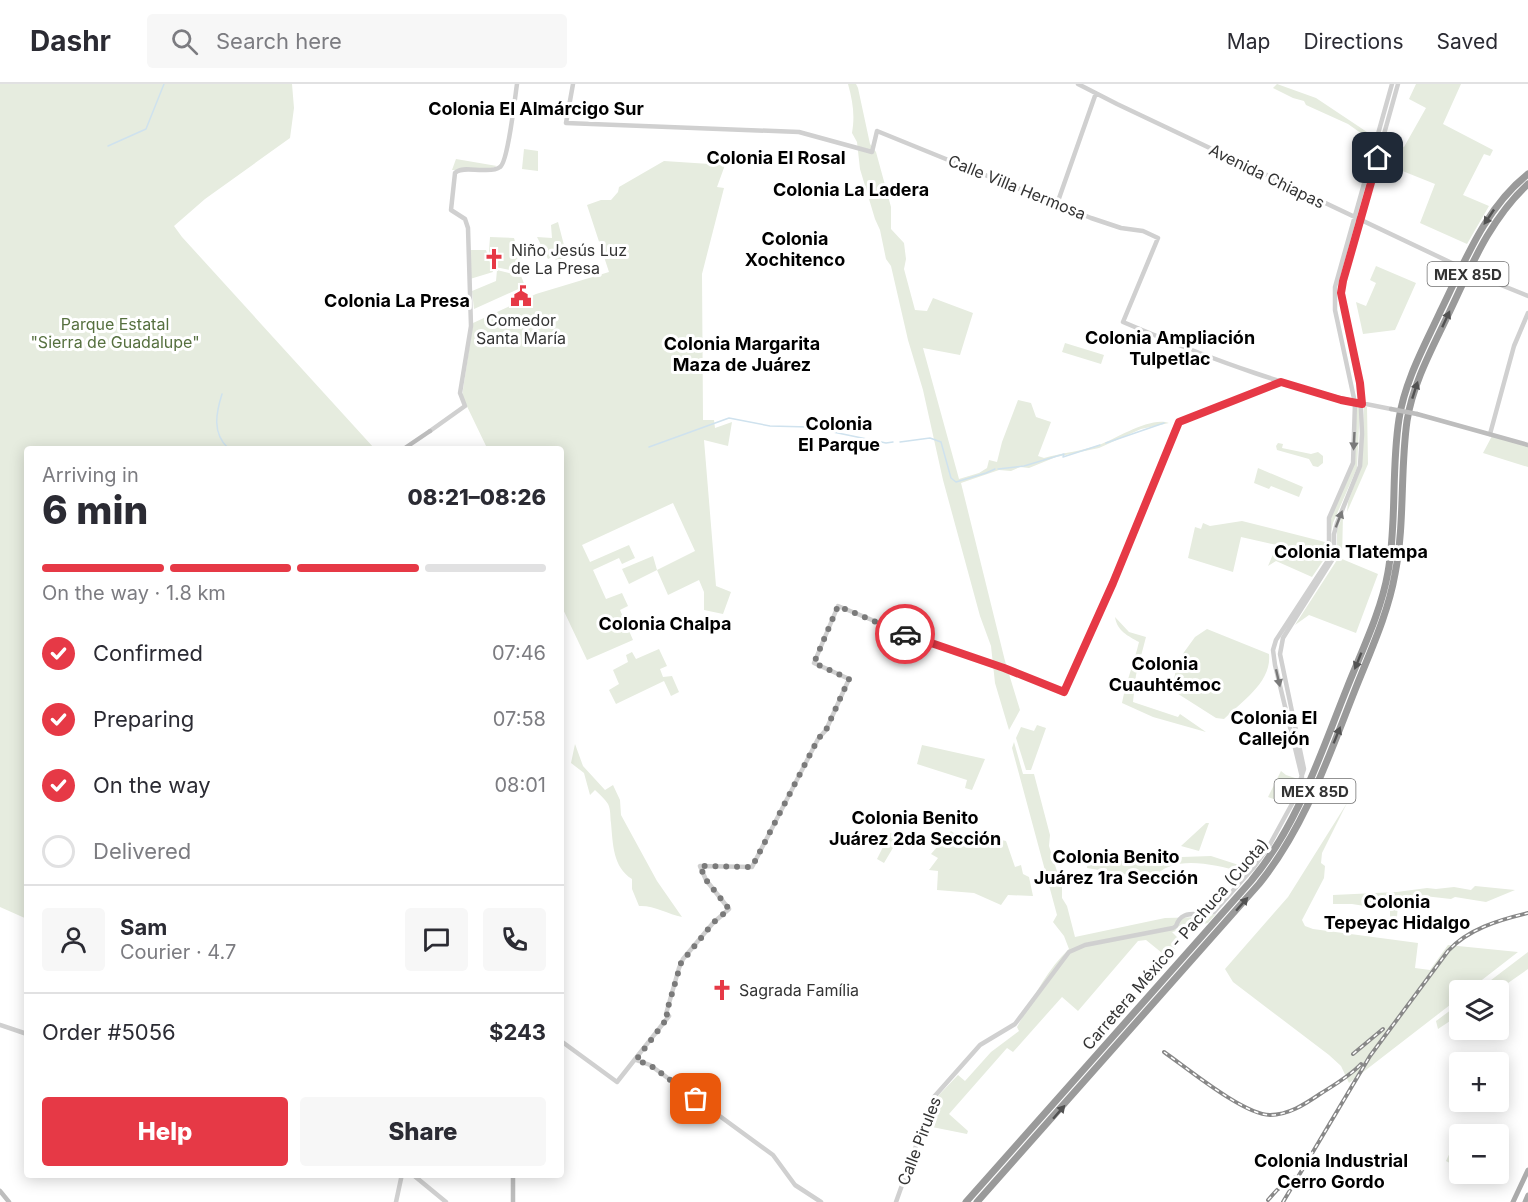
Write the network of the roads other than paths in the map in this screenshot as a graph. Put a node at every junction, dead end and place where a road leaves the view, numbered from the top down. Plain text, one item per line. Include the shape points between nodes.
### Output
1 (517, 84) edge
2 (573, 84) edge
3 (1078, 84) edge
4 (1392, 84) edge
5 (1398, 84) edge
6 (1095, 93) junction
7 (1528, 174) edge
8 (1528, 184) edge
9 (1057, 204) junction
10 (1353, 217) junction
11 (1360, 220) junction
12 (1456, 266) dead end
13 (1474, 274) dead end
14 (1528, 296) edge
15 (1528, 313) edge
16 (1281, 382) junction
17 (1355, 403) junction
18 (1362, 404) junction
19 (1391, 409) joint
20 (430, 431) joint
21 (1490, 434) junction
22 (1528, 445) edge
23 (408, 446) edge
24 (1386, 597) junction
25 (1302, 777) junction
26 (1198, 948) junction
27 (0, 1025) edge
28 (24, 1033) edge
29 (564, 1043) edge
30 (636, 1060) junction
31 (1528, 1170) edge
32 (401, 1178) edge
33 (417, 1178) edge
34 (513, 1178) edge
35 (0, 1191) edge
36 (1528, 1196) edge
37 (9, 1202) edge
38 (396, 1202) edge
39 (446, 1202) edge
40 (513, 1202) edge
41 (821, 1202) edge
42 (896, 1202) edge
43 (966, 1202) edge
44 (977, 1202) edge
45 (1513, 1202) edge
46 (1525, 1202) edge

1 - 20 street via 503,165 490,170 455,172 451,210 464,218 468,226 471,317 460,393 465,406
2 - 9 street, Calle Villa Hermosa via 566,123 804,133 872,152 877,131
3 - 6 street, Avenida Chiapas
4 - 10 street
5 - 11 street
6 - 9 street
6 - 10 street, Avenida Chiapas
7 -> 24 highway, Carretera México - Pachuca (Cuota) / MEX 85D via 1510,190 1483,227 1408,384 1399,421
24 -> 8 highway, Carretera México - Pachuca (Cuota) / MEX 85D via 1399,548 1406,433 1414,391 1484,242 1505,209
9 - 16 street, Calle Villa Hermosa via 1115,227 1143,231 1158,238 1123,322
10 - 11 street, Avenida Chiapas
10 - 17 street via 1334,297
11 - 12 street, Avenida Chiapas
11 - 18 street via 1341,293
13 - 14 street
15 - 21 street via 1514,346
16 - 17 street
16 - 30 street via 1179,422 1064,692 838,606 814,663 849,679 752,867 700,866 729,909 681,963 668,1015
17 - 18 street
17 -> 25 street via 1353,463 1329,518 1327,562 1273,650
18 - 19 street
25 -> 18 street via 1305,769 1280,654 1281,643 1334,556 1337,523 1360,466
19 - 21 main road, bridge
20 - 23 main road
21 - 22 main road
24 - 26 highway, Carretera México - Pachuca (Cuota) / MEX 85D via 1297,830 1268,874
25 - 42 street, Calle Pirules via 1269,846 1212,913 1181,916 1173,928 1085,945 1069,952 1015,1024 980,1045 935,1095
26 - 43 highway, Carretera México - Pachuca (Cuota) / MEX 85D
44 -> 26 highway, Carretera México - Pachuca (Cuota) / MEX 85D
27 - 28 street
29 - 30 street via 617,1082
30 - 41 street via 658,1071 776,1158 795,1185
31 - 45 main road
32 - 38 street
33 - 39 street
34 - 40 main road
35 - 37 main road
36 - 46 main road

